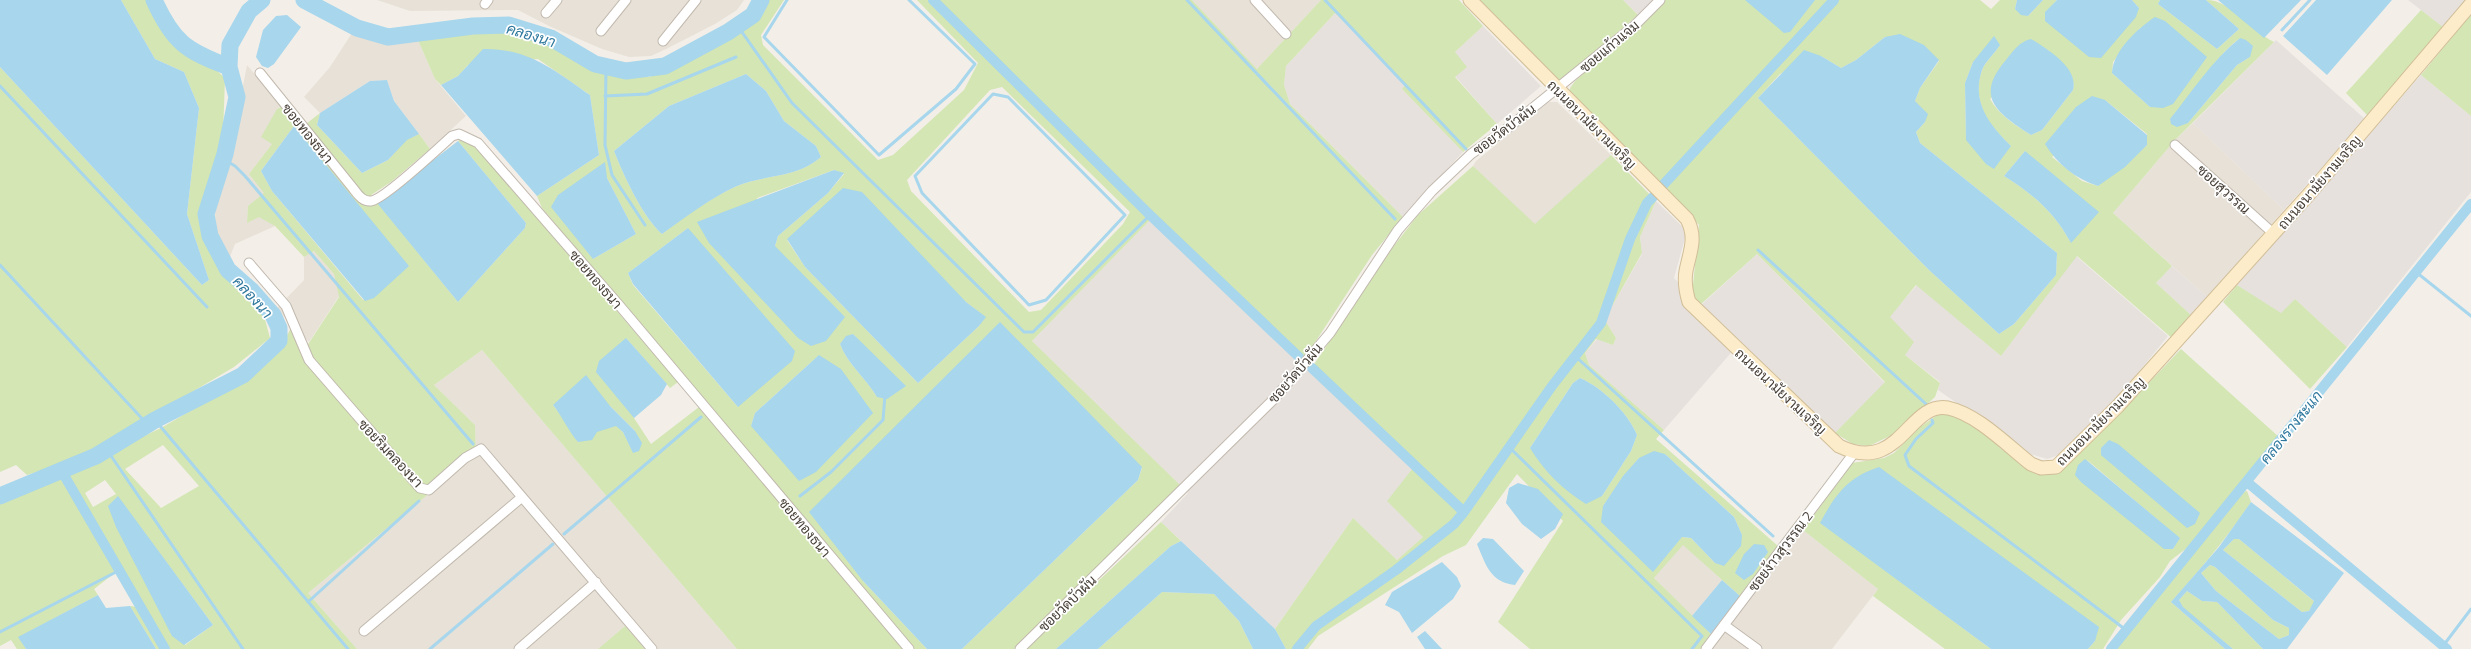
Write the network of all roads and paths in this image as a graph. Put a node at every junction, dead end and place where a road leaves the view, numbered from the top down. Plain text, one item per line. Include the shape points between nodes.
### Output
1 (557, 0) edge
2 (626, 0) edge
3 (696, 0) edge
4 (1255, 0) edge
5 (1470, 0) edge
6 (1660, 0) edge
7 (2471, 4) edge
8 (546, 13) dead end
9 (601, 31) dead end
10 (1286, 34) dead end
11 (663, 41) dead end
12 (260, 73) dead end
13 (1556, 89) junction
14 (2175, 145) dead end
15 (2274, 234) junction
16 (249, 263) dead end
17 (1854, 453) junction
18 (522, 497) junction
19 (596, 582) junction
20 (1724, 625) junction
21 (364, 631) dead end
22 (519, 649) edge
23 (652, 649) edge
24 (909, 649) edge
25 (1020, 649) edge
26 (1706, 649) edge
27 (1757, 649) edge

1 - 8 street
2 - 9 street
3 - 11 street
4 - 10 street
5 - 13 street, ถนนอนามัยงามเจริญ
6 - 13 street, ซอยแก้วแจ่ม via 1634,26
7 - 15 street, ถนนอนามัยงามเจริญ
12 - 24 street, ซอยทองธนา via 362,200 374,200 387,191 452,136 459,134 478,143 619,305
13 - 17 street, ถนนอนามัยงามเจริญ via 1687,219 1694,241 1686,272 1689,302 1839,446
13 - 25 street, ซอยวัดบัวผัน via 1471,154 1432,191 1398,230 1330,333 1274,399
14 - 15 street, ซอยสุวรรณ
15 - 17 street, ถนนอนามัยงามเจริญ via 2118,406 2056,466 2041,468 2032,464 1974,419 1946,408 1930,410 1889,446 1872,454
16 - 18 street, ซอยริมคลองนา via 286,306 309,360 420,488 429,490 465,458 480,449
17 - 20 street, ซอยง้าวสุวรรณ 2
18 - 19 street, ซอยริมคลองนา
18 - 21 street
19 - 22 street
19 - 23 street, ซอยริมคลองนา
20 - 26 street, ซอยง้าวสุวรรณ 2
20 - 27 street

